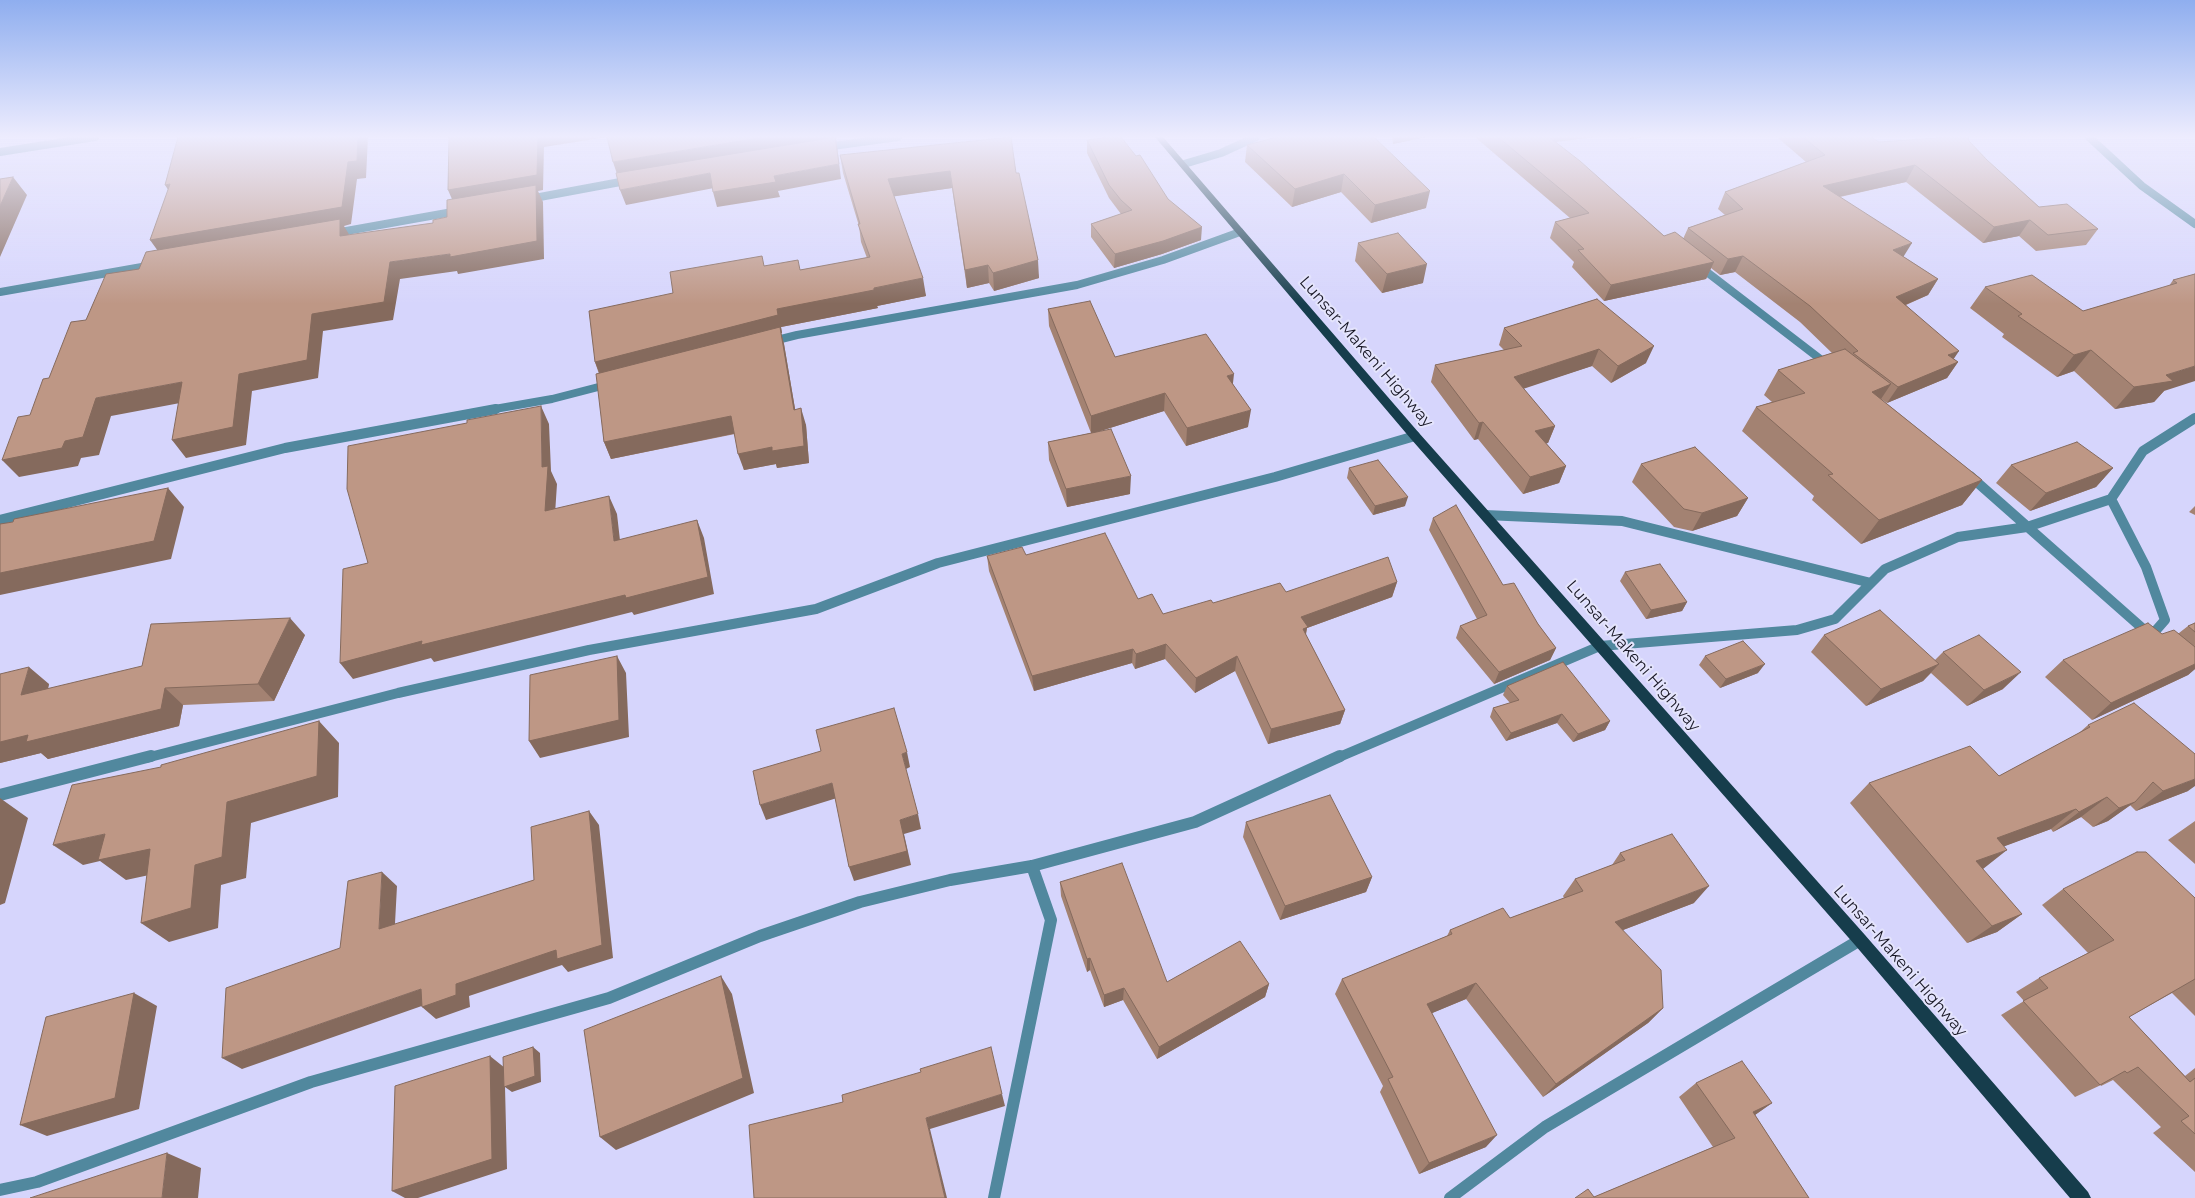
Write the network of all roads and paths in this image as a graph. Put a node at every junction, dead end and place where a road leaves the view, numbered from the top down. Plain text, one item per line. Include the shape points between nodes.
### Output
1 (560, 193) edge
2 (1208, 193) edge
3 (2152, 193) edge
4 (525, 199) edge
5 (467, 210) edge
6 (2195, 224) edge
7 (1240, 232) junction
8 (322, 236) edge
9 (1694, 262) edge
10 (166, 263) edge
11 (0, 292) edge
12 (761, 344) edge
13 (1837, 372) edge
14 (615, 383) edge
15 (2195, 418) edge
16 (1415, 436) junction
17 (1961, 468) edge
18 (2111, 499) junction
19 (1485, 515) junction
20 (0, 520) edge
21 (2027, 526) junction
22 (1871, 583) junction
23 (1600, 646) junction
24 (0, 795) edge
25 (1032, 866) junction
26 (1860, 940) junction
27 (0, 1190) edge
28 (994, 1198) edge
29 (1450, 1198) edge
30 (2082, 1198) edge

1 - 4 street
2 - 7 main road, Lunsar-Makeni Highway
3 - 6 street
5 - 8 street
7 - 12 street via 1164,260 1077,285
7 - 16 main road, Lunsar-Makeni Highway
9 - 13 street
10 - 11 street
14 - 20 street via 552,399 285,448
15 - 18 street via 2143,451
16 - 19 main road, Lunsar-Makeni Highway
16 - 24 street via 1275,477 938,563 816,609 589,650 418,689
17 - 21 street
18 - 21 street
18 - 21 street via 2146,567 2166,620 2155,639
19 - 22 street via 1622,521
19 - 23 main road, Lunsar-Makeni Highway
21 - 22 street via 1958,537 1885,569
22 - 23 street via 1835,619 1797,630
23 - 25 street via 1298,774 1195,822
23 - 26 main road, Lunsar-Makeni Highway
25 - 27 street via 950,880 860,902 760,936 609,998 311,1082 36,1182
25 - 28 street via 1051,920
26 - 29 street via 1545,1127
26 - 30 main road, Lunsar-Makeni Highway

